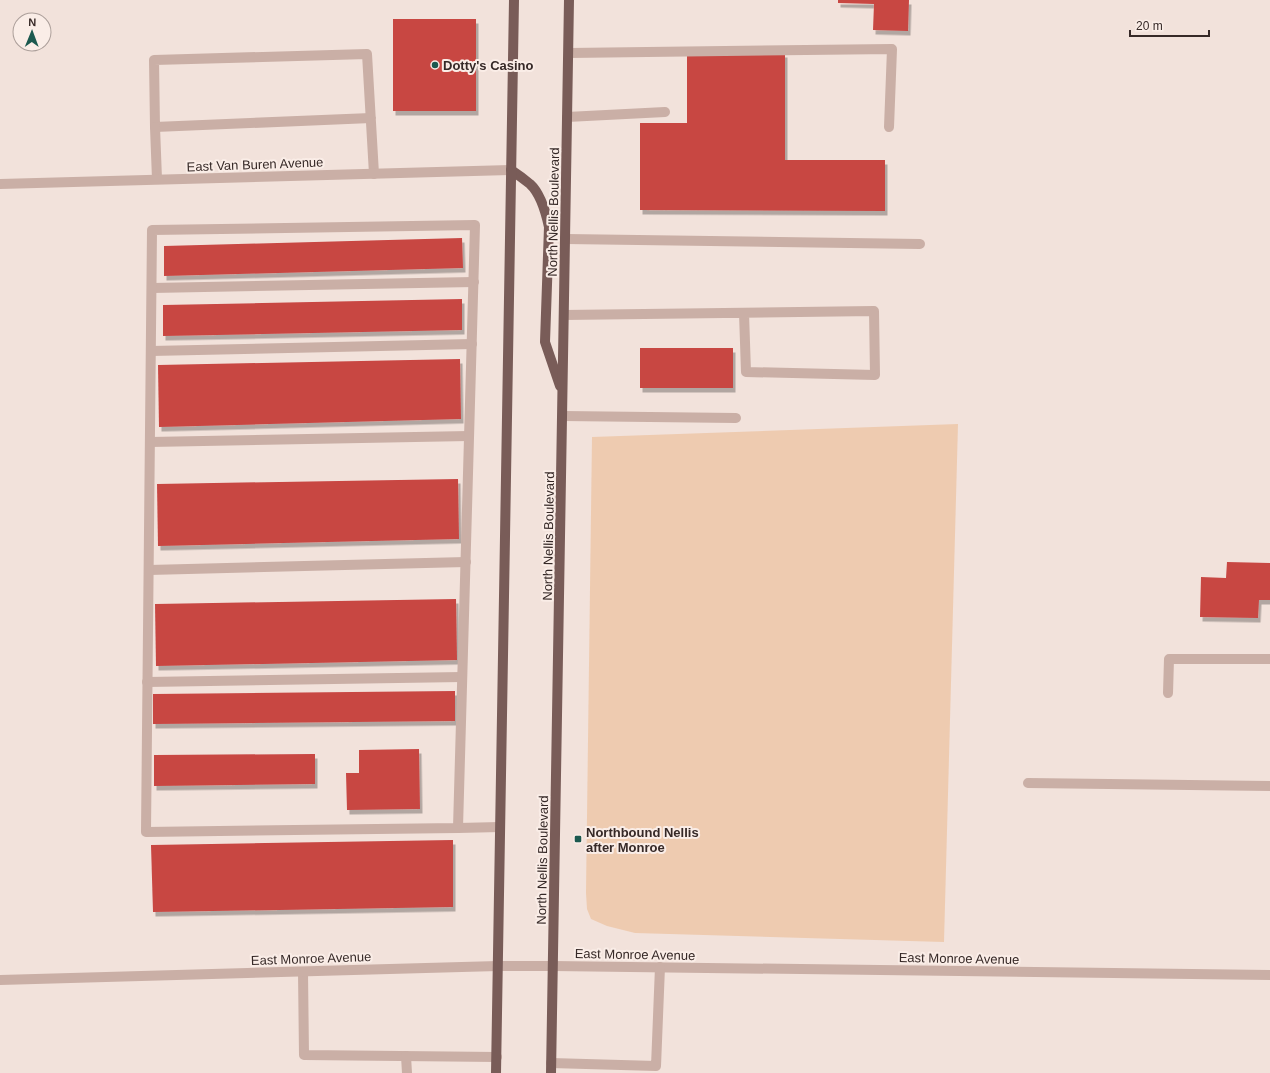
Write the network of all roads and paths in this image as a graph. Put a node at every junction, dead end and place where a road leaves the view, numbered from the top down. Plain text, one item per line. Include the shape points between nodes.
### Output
1 (514, 0) edge
2 (570, 0) edge
3 (569, 53) junction
4 (665, 112) dead end
5 (568, 117) junction
6 (371, 118) junction
7 (155, 127) junction
8 (889, 127) dead end
9 (511, 170) junction
10 (374, 174) junction
11 (157, 180) junction
12 (0, 184) edge
13 (566, 239) junction
14 (920, 244) dead end
15 (474, 282) junction
16 (152, 288) junction
17 (744, 313) junction
18 (564, 315) junction
19 (472, 344) junction
20 (151, 352) junction
21 (563, 394) junction
22 (563, 416) junction
23 (736, 418) dead end
24 (469, 436) junction
25 (150, 442) junction
26 (466, 562) junction
27 (148, 570) junction
28 (1270, 659) edge
29 (462, 677) junction
30 (147, 682) junction
31 (1168, 693) dead end
32 (1028, 783) dead end
33 (1270, 786) edge
34 (458, 828) junction
35 (500, 828) junction
36 (498, 966) junction
37 (553, 966) junction
38 (660, 967) junction
39 (303, 972) junction
40 (1270, 975) edge
41 (0, 980) edge
42 (406, 1056) junction
43 (496, 1057) junction
44 (551, 1068) edge
45 (407, 1073) edge
46 (496, 1073) edge

1 - 9 main road
2 - 3 main road, North Nellis Boulevard
3 - 5 main road, North Nellis Boulevard
3 - 8 street via 892,49
4 - 5 street
5 - 13 main road, North Nellis Boulevard
6 - 7 street
6 - 7 street via 367,54 154,60
6 - 10 street
7 - 11 street
9 - 10 street, East Van Buren Avenue
9 - 21 main road via 536,191 546,213 549,227 545,342
9 - 35 main road
10 - 11 street, East Van Buren Avenue
11 - 12 street, East Van Buren Avenue
13 - 14 street
13 - 18 main road, North Nellis Boulevard
15 - 16 street
15 - 16 street via 475,225 152,230
15 - 19 street
16 - 20 street
17 - 17 street via 874,311 875,375 746,372
17 - 18 street
18 - 21 main road, North Nellis Boulevard
19 - 20 street
19 - 24 street
20 - 25 street
21 - 22 main road, North Nellis Boulevard
22 - 23 street
22 - 37 main road, North Nellis Boulevard
24 - 25 street
24 - 26 street
25 - 27 street
26 - 27 street
26 - 29 street
27 - 30 street
28 - 31 street via 1169,659
29 - 30 street
29 - 34 street
30 - 34 street via 146,832
32 - 33 street
34 - 35 street
35 - 36 main road
36 - 37 street, East Monroe Avenue
36 - 39 street, East Monroe Avenue
36 - 43 main road
37 - 38 street, East Monroe Avenue
37 - 44 main road, North Nellis Boulevard
38 - 40 street, East Monroe Avenue
38 - 44 street via 656,1066
39 - 41 street, East Monroe Avenue
39 - 42 street via 304,1055
42 - 43 street
42 - 45 street
43 - 46 main road

